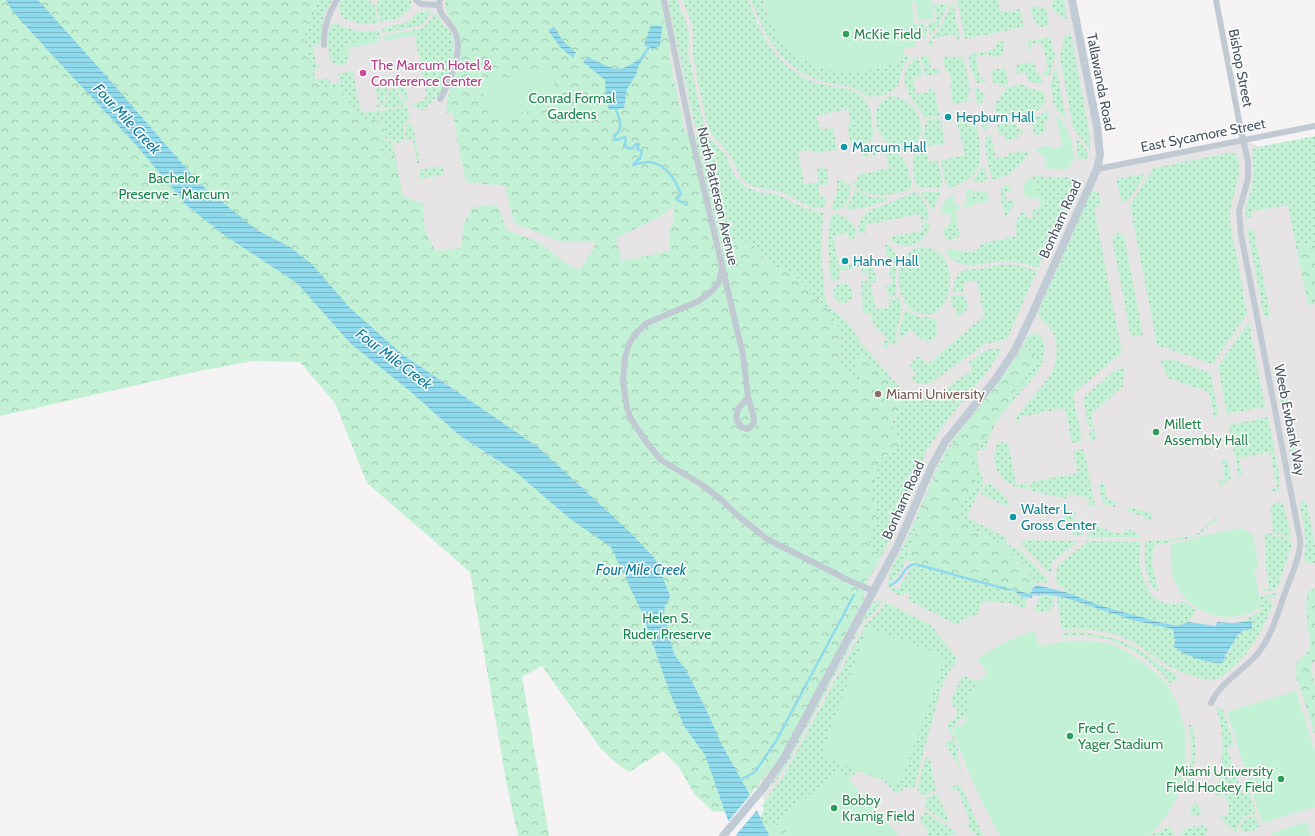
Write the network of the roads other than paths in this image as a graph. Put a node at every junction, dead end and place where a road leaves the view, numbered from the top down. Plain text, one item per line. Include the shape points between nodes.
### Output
1 (337, 0) edge
2 (416, 0) edge
3 (664, 0) edge
4 (1072, 0) edge
5 (1216, 0) edge
6 (439, 2) edge
7 (324, 45) dead end
8 (440, 99) dead end
9 (1315, 126) edge
10 (1243, 140) junction
11 (1097, 168) junction
12 (722, 268) junction
13 (748, 397) junction
14 (874, 591) junction
15 (1211, 703) dead end
16 (724, 835) edge

1 - 7 street via 329,15 323,36
2 - 6 street via 421,4
3 - 12 street, North Patterson Avenue
4 - 11 street, Tallawanda Road via 1097,126 1100,155
5 - 10 street, Bishop Street
6 - 8 street via 445,19 456,33 457,39 452,78
9 - 10 street, East Sycamore Street
10 - 11 street, East Sycamore Street
10 - 15 street, Weeb Ewbank Way via 1248,161 1248,178 1239,211 1240,226 1300,534 1300,545 1274,626 1267,639 1258,652 1214,696
11 - 14 street, Bonham Road via 1015,350 995,380 945,442
12 - 13 street, North Patterson Avenue via 743,355
12 - 14 street via 719,282 699,301 647,323 635,334 625,358 623,381 631,419 661,460 702,484 767,539
13 - 13 street, North Patterson Avenue via 754,423 748,429 741,428 736,418 738,409
14 - 16 street, Bonham Road via 784,758

